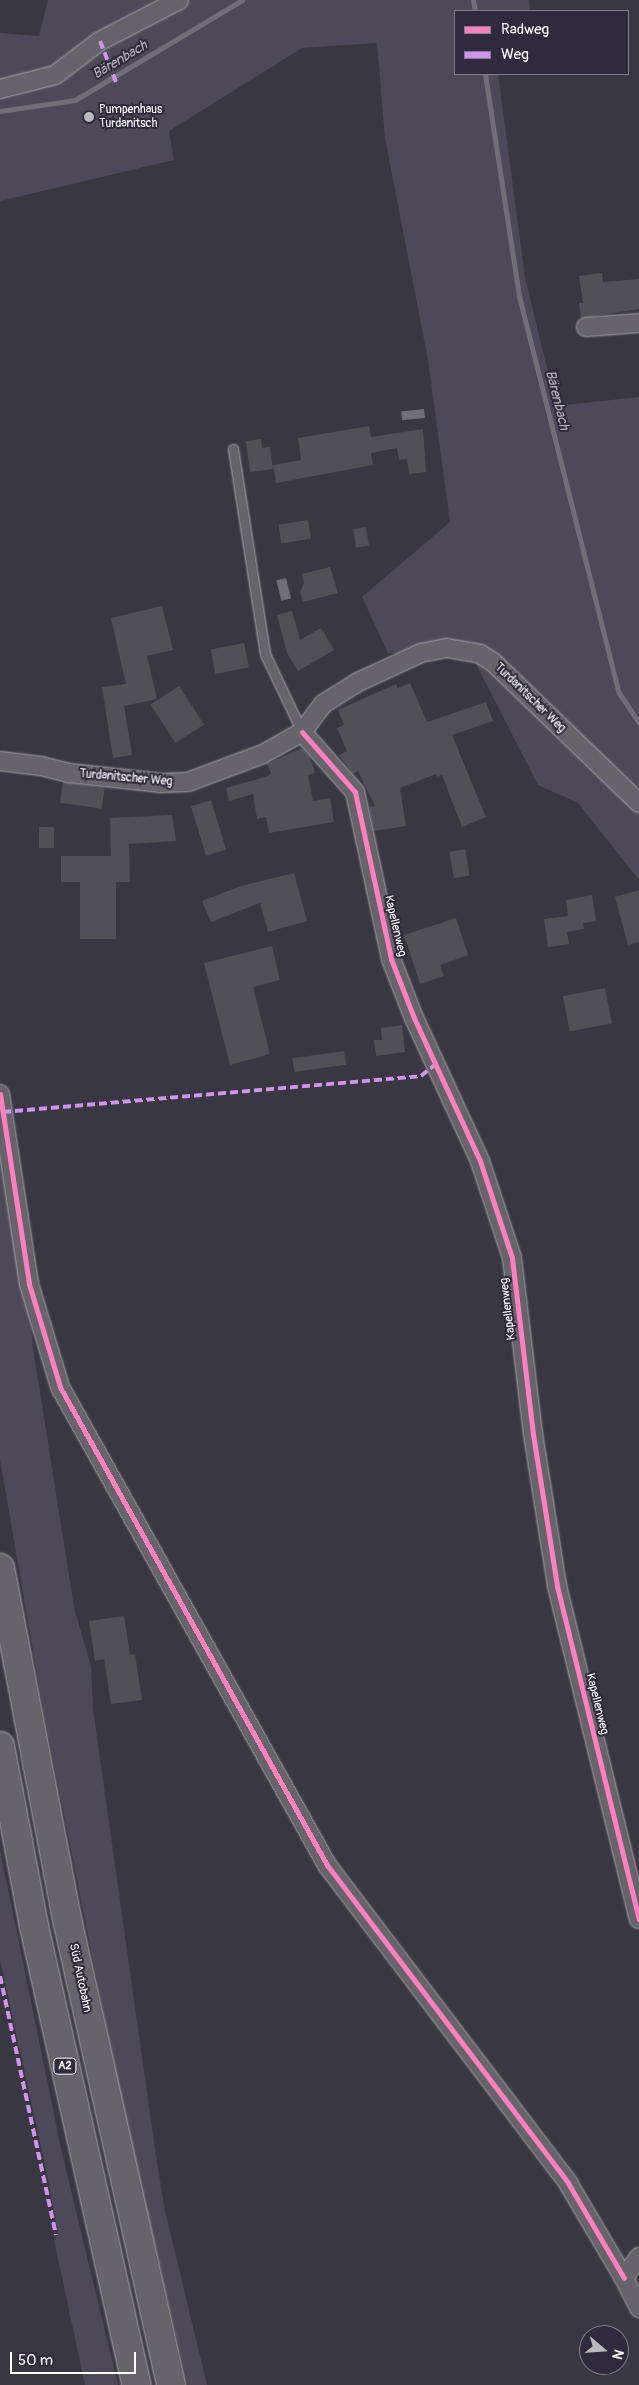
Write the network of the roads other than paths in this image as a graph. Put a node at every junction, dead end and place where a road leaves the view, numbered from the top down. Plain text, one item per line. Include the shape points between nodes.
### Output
1 (179, 0) edge
2 (0, 89) edge
3 (639, 323) edge
4 (586, 327) dead end
5 (233, 449) dead end
6 (302, 732) junction
7 (0, 761) edge
8 (639, 803) edge
9 (0, 1094) edge
10 (0, 1568) edge
11 (0, 1746) edge
12 (639, 1919) edge
13 (639, 2257) edge
14 (624, 2278) junction
15 (639, 2308) edge
16 (137, 2385) edge
17 (171, 2385) edge

1 - 2 street via 100,41 55,75
3 - 4 street
5 - 6 lane via 264,654
6 - 7 street, Turdanitscher Weg via 263,754 188,782 161,783 106,777
6 - 8 street, Turdanitscher Weg via 323,704 356,682 421,653 447,648 480,654 493,662
6 - 12 street, Kapellenweg via 355,792 391,959 414,1018 480,1161 512,1258 533,1434 557,1586
9 - 14 street via 29,1284 60,1387 327,1865 568,2183
10 - 17 highway, Süd Autobahn via 67,1920
11 - 16 highway, A2 via 34,1926
13 - 14 street
14 - 15 street

